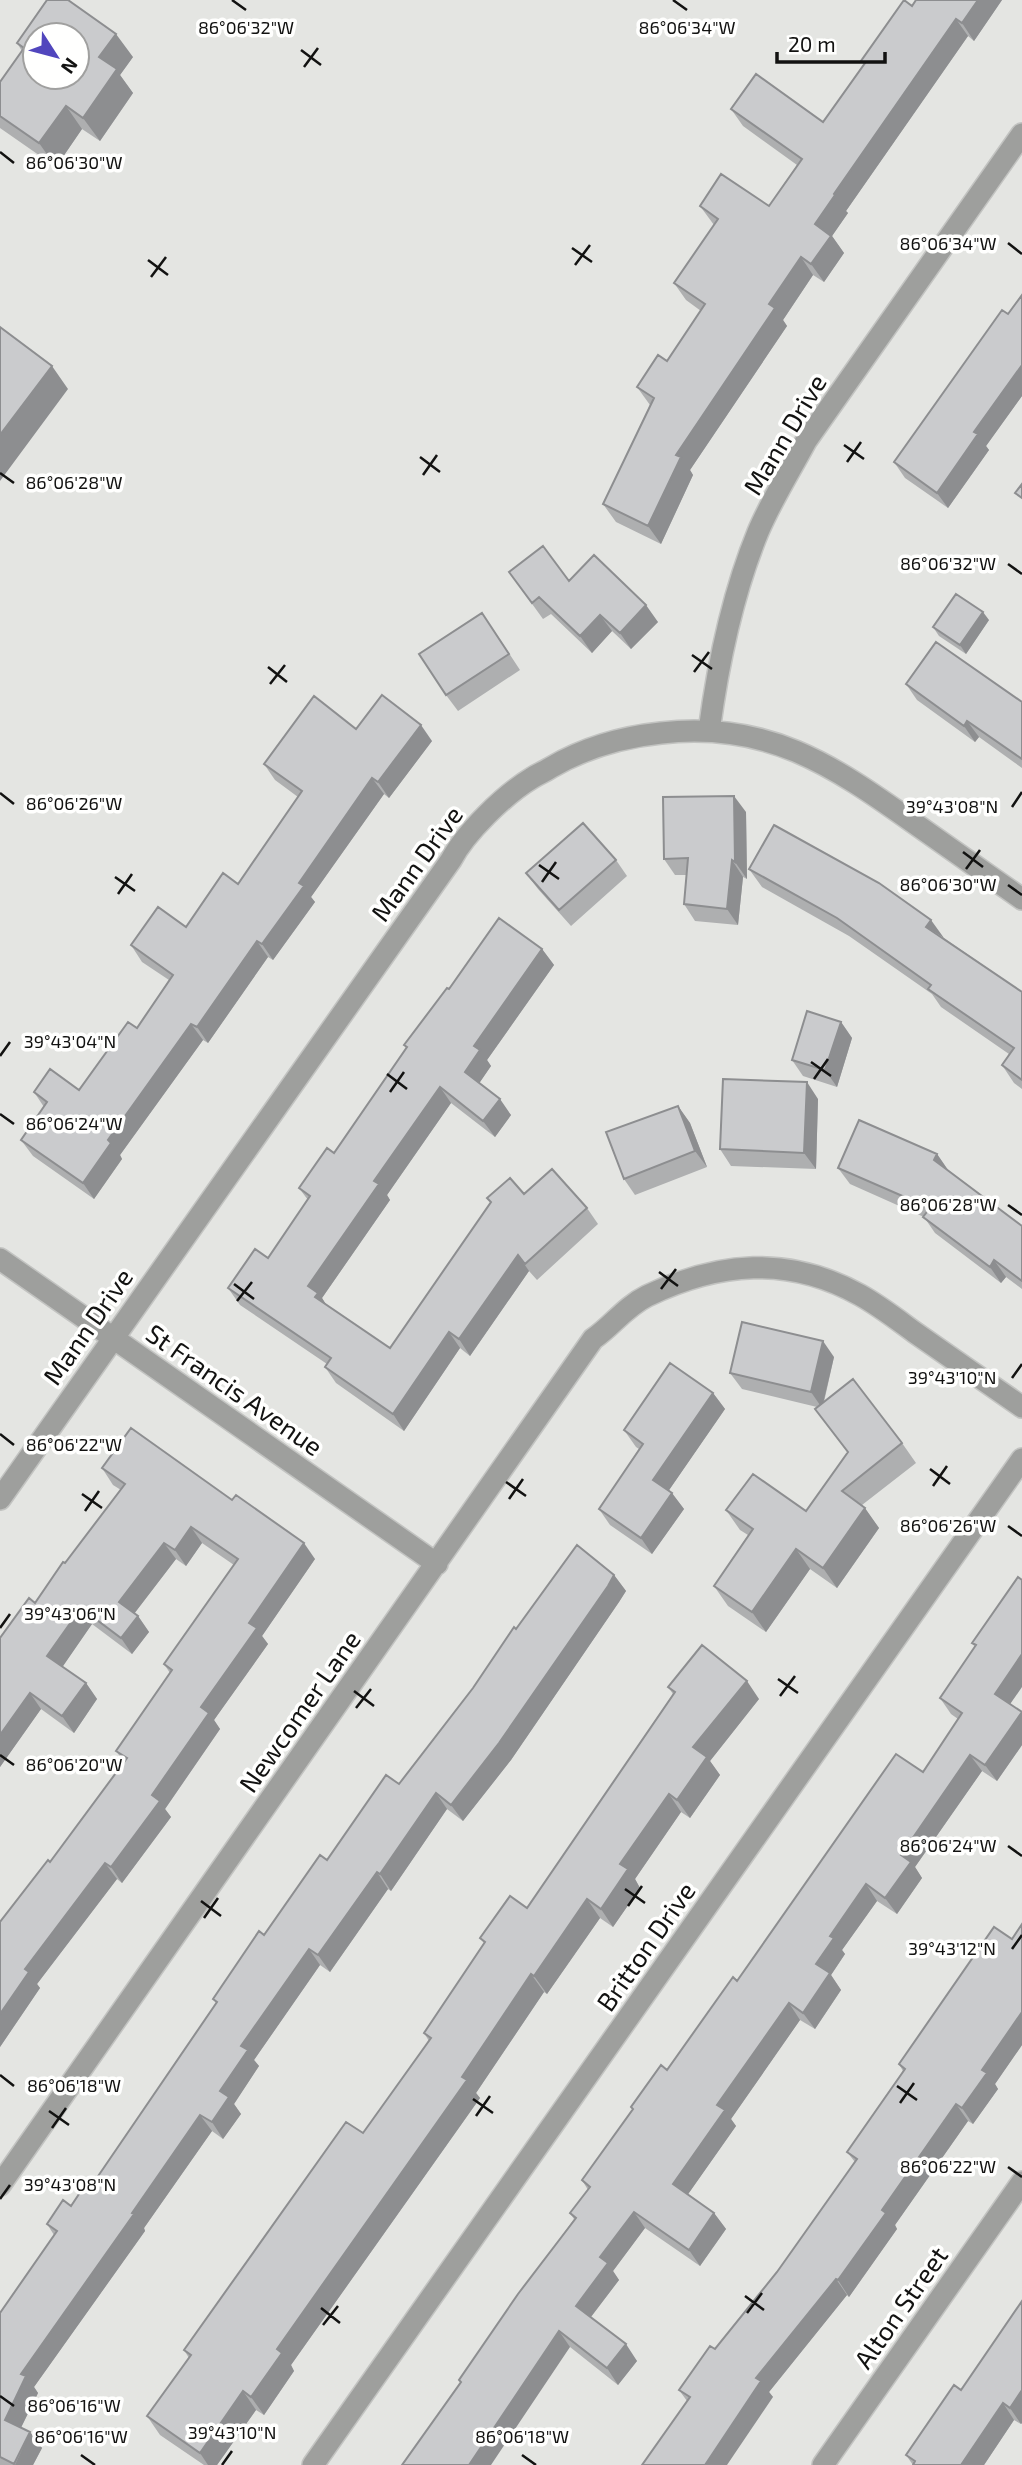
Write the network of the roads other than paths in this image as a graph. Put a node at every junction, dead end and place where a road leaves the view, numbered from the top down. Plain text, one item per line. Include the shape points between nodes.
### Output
1 (1022, 134) edge
2 (709, 731) junction
3 (1022, 899) edge
4 (0, 1259) edge
5 (113, 1338) junction
6 (1022, 1407) edge
7 (1022, 1459) edge
8 (0, 1499) edge
9 (438, 1564) junction
10 (1022, 2182) edge
11 (0, 2185) edge
12 (313, 2465) edge
13 (822, 2465) edge

1 - 2 street, Mann Drive via 806,441 758,532 727,630
2 - 3 street via 769,741 839,771
2 - 5 street, Mann Drive via 642,734 577,754 533,777 481,820 458,845
4 - 5 street, St Francis Avenue
5 - 8 street, Mann Drive
5 - 9 street, St Francis Avenue
6 - 9 street, Newcomer Lane via 863,1296 814,1275 763,1267 686,1279 618,1316 593,1339
7 - 12 street, Britton Drive
9 - 11 street, Newcomer Lane
10 - 13 street, Alton Street

